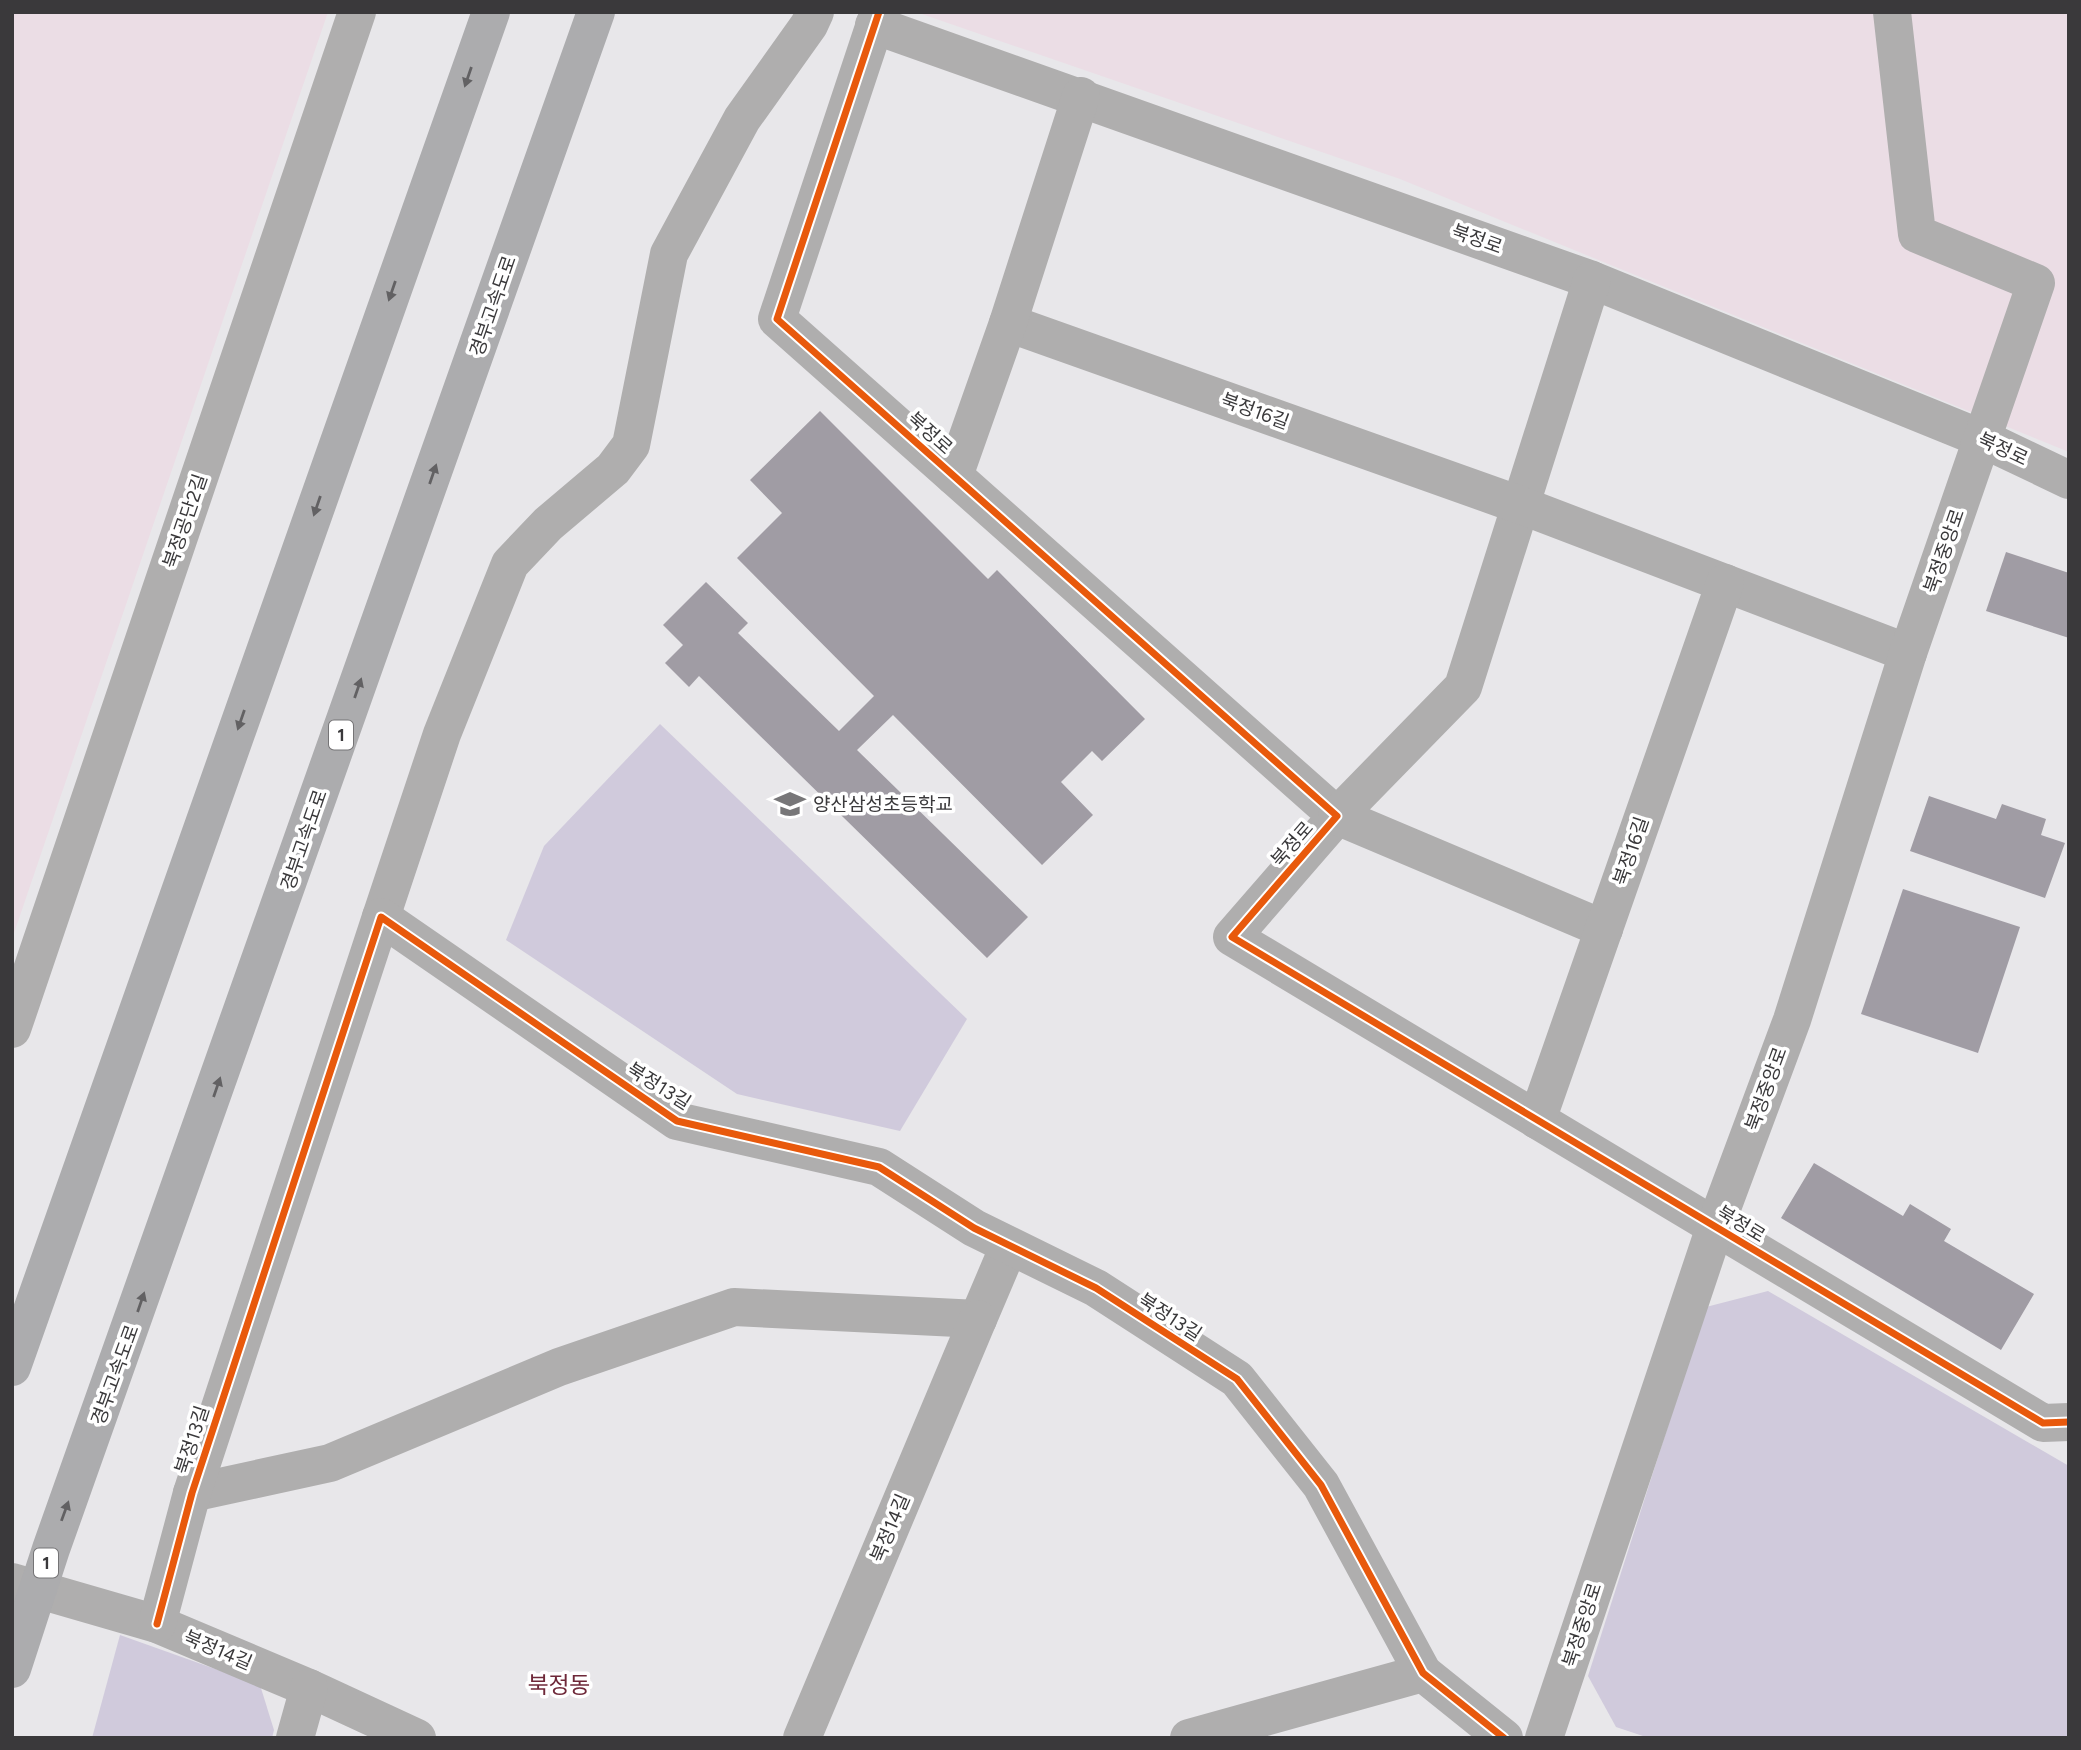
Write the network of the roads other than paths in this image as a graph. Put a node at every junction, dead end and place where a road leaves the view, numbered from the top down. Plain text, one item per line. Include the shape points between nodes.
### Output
1 (357, 12) edge
2 (491, 12) edge
3 (596, 12) edge
4 (815, 12) edge
5 (1892, 12) edge
6 (877, 19) edge
7 (1081, 96) junction
8 (1592, 280) junction
9 (1008, 323) junction
10 (1983, 439) junction
11 (954, 475) junction
12 (2069, 480) edge
13 (1520, 505) junction
14 (1725, 583) junction
15 (1908, 653) junction
16 (1337, 816) junction
17 (381, 917) junction
18 (1604, 929) junction
19 (12, 1029) edge
20 (1537, 1119) junction
21 (1715, 1227) junction
22 (1009, 1246) junction
23 (978, 1319) junction
24 (12, 1367) edge
25 (2069, 1422) edge
26 (192, 1493) junction
27 (12, 1581) edge
28 (157, 1624) junction
29 (12, 1669) edge
30 (1423, 1673) junction
31 (309, 1688) junction
32 (1204, 1736) edge
33 (295, 1738) edge
34 (417, 1738) edge
35 (802, 1738) edge
36 (1504, 1738) edge
37 (1544, 1738) edge

1 - 19 street, 북정공단2길
2 -> 24 highway
29 -> 3 highway, 경부고속도로 / 1
4 - 17 street via 742,119 669,254 631,445 613,469 548,524 510,564 442,734
5 - 10 street, 북정중앙로 via 1917,234 2036,284
6 - 7 street, 북정로
6 - 11 street, 북정로 via 777,319
7 - 8 street, 북정로
7 - 9 street
8 - 10 street, 북정로
8 - 13 street
9 - 11 street
9 - 13 street, 북정16길
10 - 12 street, 북정로
10 - 15 street, 북정중앙로
11 - 16 street, 북정로
13 - 14 street, 북정16길
13 - 16 street via 1464,687
14 - 15 street, 북정16길
14 - 18 street, 북정16길
15 - 21 street, 북정중앙로 via 1792,1020
16 - 18 street
16 - 20 street, 북정로 via 1233,937
17 - 22 street, 북정13길 via 677,1121 880,1167
17 - 26 street, 북정13길
18 - 20 street, 북정16길
20 - 21 street, 북정로
21 - 25 street, 북정로 via 2043,1423
21 - 37 street, 북정중앙로
22 - 23 street
22 - 30 street, 북정13길 via 1096,1288 1237,1379 1321,1485
23 - 26 street, 북정13길 via 734,1307 559,1367 330,1463
23 - 35 street, 북정14길
26 - 28 street, 북정13길
27 - 28 street, 북정14길
28 - 31 street, 북정14길
30 - 32 street
30 - 36 street, 북정13길
31 - 33 street
31 - 34 street, 북정14길

